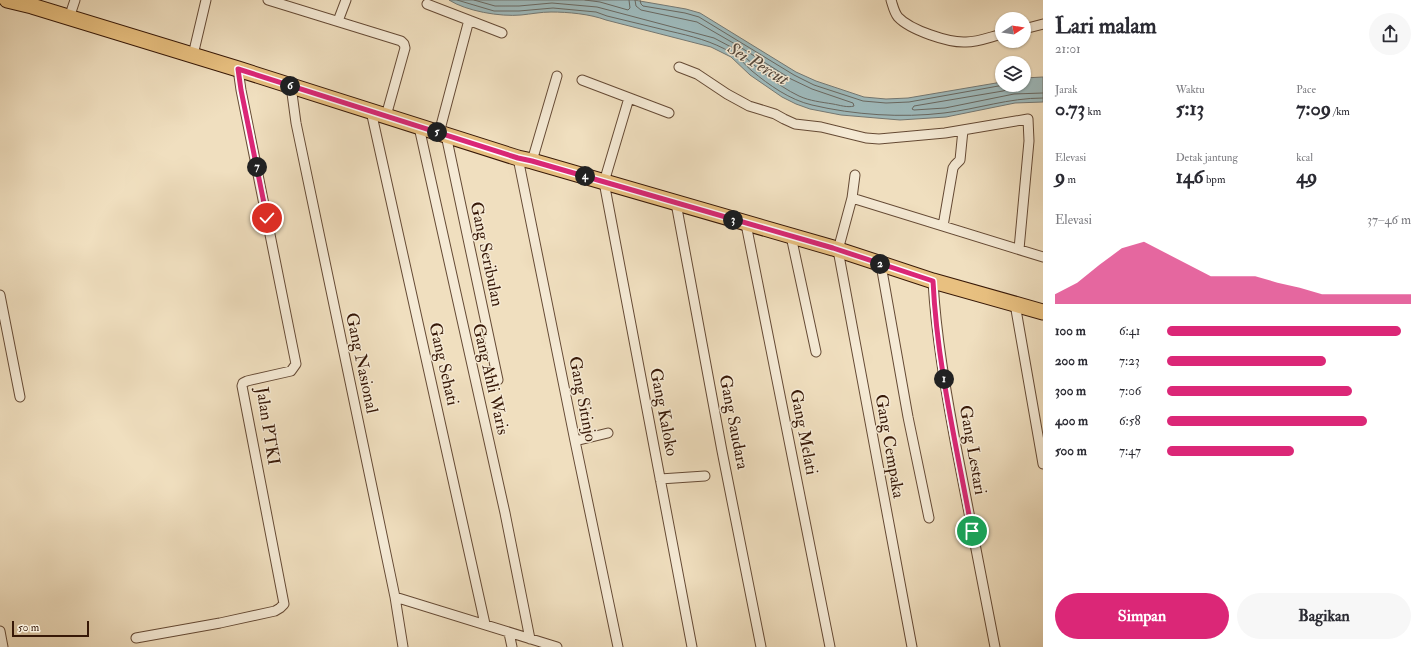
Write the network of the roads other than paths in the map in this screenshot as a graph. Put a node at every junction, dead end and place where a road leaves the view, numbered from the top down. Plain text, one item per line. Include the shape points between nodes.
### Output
1 (7, 0) edge
2 (75, 0) edge
3 (206, 0) edge
4 (268, 0) edge
5 (346, 0) edge
6 (891, 0) edge
7 (33, 3) edge
8 (290, 3) edge
9 (427, 4) dead end
10 (69, 18) junction
11 (470, 20) junction
12 (338, 21) junction
13 (1043, 24) edge
14 (1031, 27) edge
15 (502, 33) dead end
16 (995, 36) edge
17 (193, 55) junction
18 (679, 67) dead end
19 (238, 69) junction
20 (557, 76) dead end
21 (582, 80) dead end
22 (291, 86) junction
23 (629, 98) junction
24 (371, 111) junction
25 (669, 113) dead end
26 (386, 116) junction
27 (419, 126) junction
28 (963, 130) junction
29 (442, 134) junction
30 (525, 159) junction
31 (855, 175) dead end
32 (604, 182) junction
33 (852, 198) junction
34 (676, 204) junction
35 (746, 224) junction
36 (943, 226) junction
37 (791, 236) junction
38 (1019, 249) junction
39 (838, 250) junction
40 (1043, 257) edge
41 (881, 264) junction
42 (933, 281) junction
43 (0, 295) edge
44 (1015, 304) junction
45 (1043, 312) edge
46 (816, 352) dead end
47 (498, 380) dead end
48 (20, 397) dead end
49 (608, 433) dead end
50 (574, 441) junction
51 (1043, 464) edge
52 (705, 476) dead end
53 (660, 479) junction
54 (929, 518) dead end
55 (395, 597) junction
56 (485, 624) junction
57 (0, 631) edge
58 (509, 633) junction
59 (136, 638) dead end
60 (530, 639) junction
61 (403, 646) edge
62 (3, 647) edge
63 (393, 647) edge
64 (512, 647) edge
65 (555, 647) edge
66 (618, 647) edge
67 (692, 647) edge
68 (761, 647) edge
69 (830, 647) edge
70 (912, 647) edge
71 (995, 647) edge

1 - 7 main road
2 - 10 street
3 - 17 street
4 - 8 street
5 - 12 street
6 - 16 street via 898,17 922,32 954,42 968,42
7 - 10 main road
8 - 12 street
9 - 11 street
10 - 17 main road
11 - 15 street
11 - 29 street
12 - 26 street via 404,44
13 - 14 street
17 - 19 main road
18 - 28 street via 697,74 745,105 775,114 795,124 879,139
19 - 22 main road
19 - 59 street, Jalan PTKI via 296,364 291,371 247,381 242,386 284,604 275,610 226,622
20 - 30 street
21 - 23 street
22 - 24 main road
22 - 55 street, Gang Nasional via 296,123
23 - 25 street
23 - 32 street
24 - 26 main road
24 - 56 street, Gang Sehati
26 - 27 main road
27 - 29 main road
27 - 60 street, Gang Ahli Waris via 505,513
28 - 36 street via 960,160 953,168
28 - 38 street via 1028,119 1029,141
29 - 30 main road
29 - 47 street, Gang Seribulan
30 - 32 main road
30 - 50 street, Gang Sitinjo
31 - 33 street
32 - 34 main road
32 - 53 street, Gang Kaloko
33 - 36 street
33 - 39 street
34 - 35 main road
34 - 68 street, Gang Saudara
35 - 37 main road
35 - 69 street, Gang Melati
36 - 38 street
37 - 39 main road
37 - 46 street
38 - 40 street
39 - 41 main road
39 - 70 street, Gang Cempaka
41 - 42 main road
41 - 54 street
42 - 44 main road
42 - 71 street, Gang Lestari via 945,387
43 - 48 street
44 - 45 main road
44 - 51 street
49 - 50 street
50 - 66 street, Gang Sitinjo
52 - 53 street
53 - 67 street, Gang Kaloko
55 - 56 street
55 - 61 street, Gang Nasional
56 - 58 street
57 - 62 street
58 - 60 street
58 - 64 street
60 - 65 street
61 - 63 street

